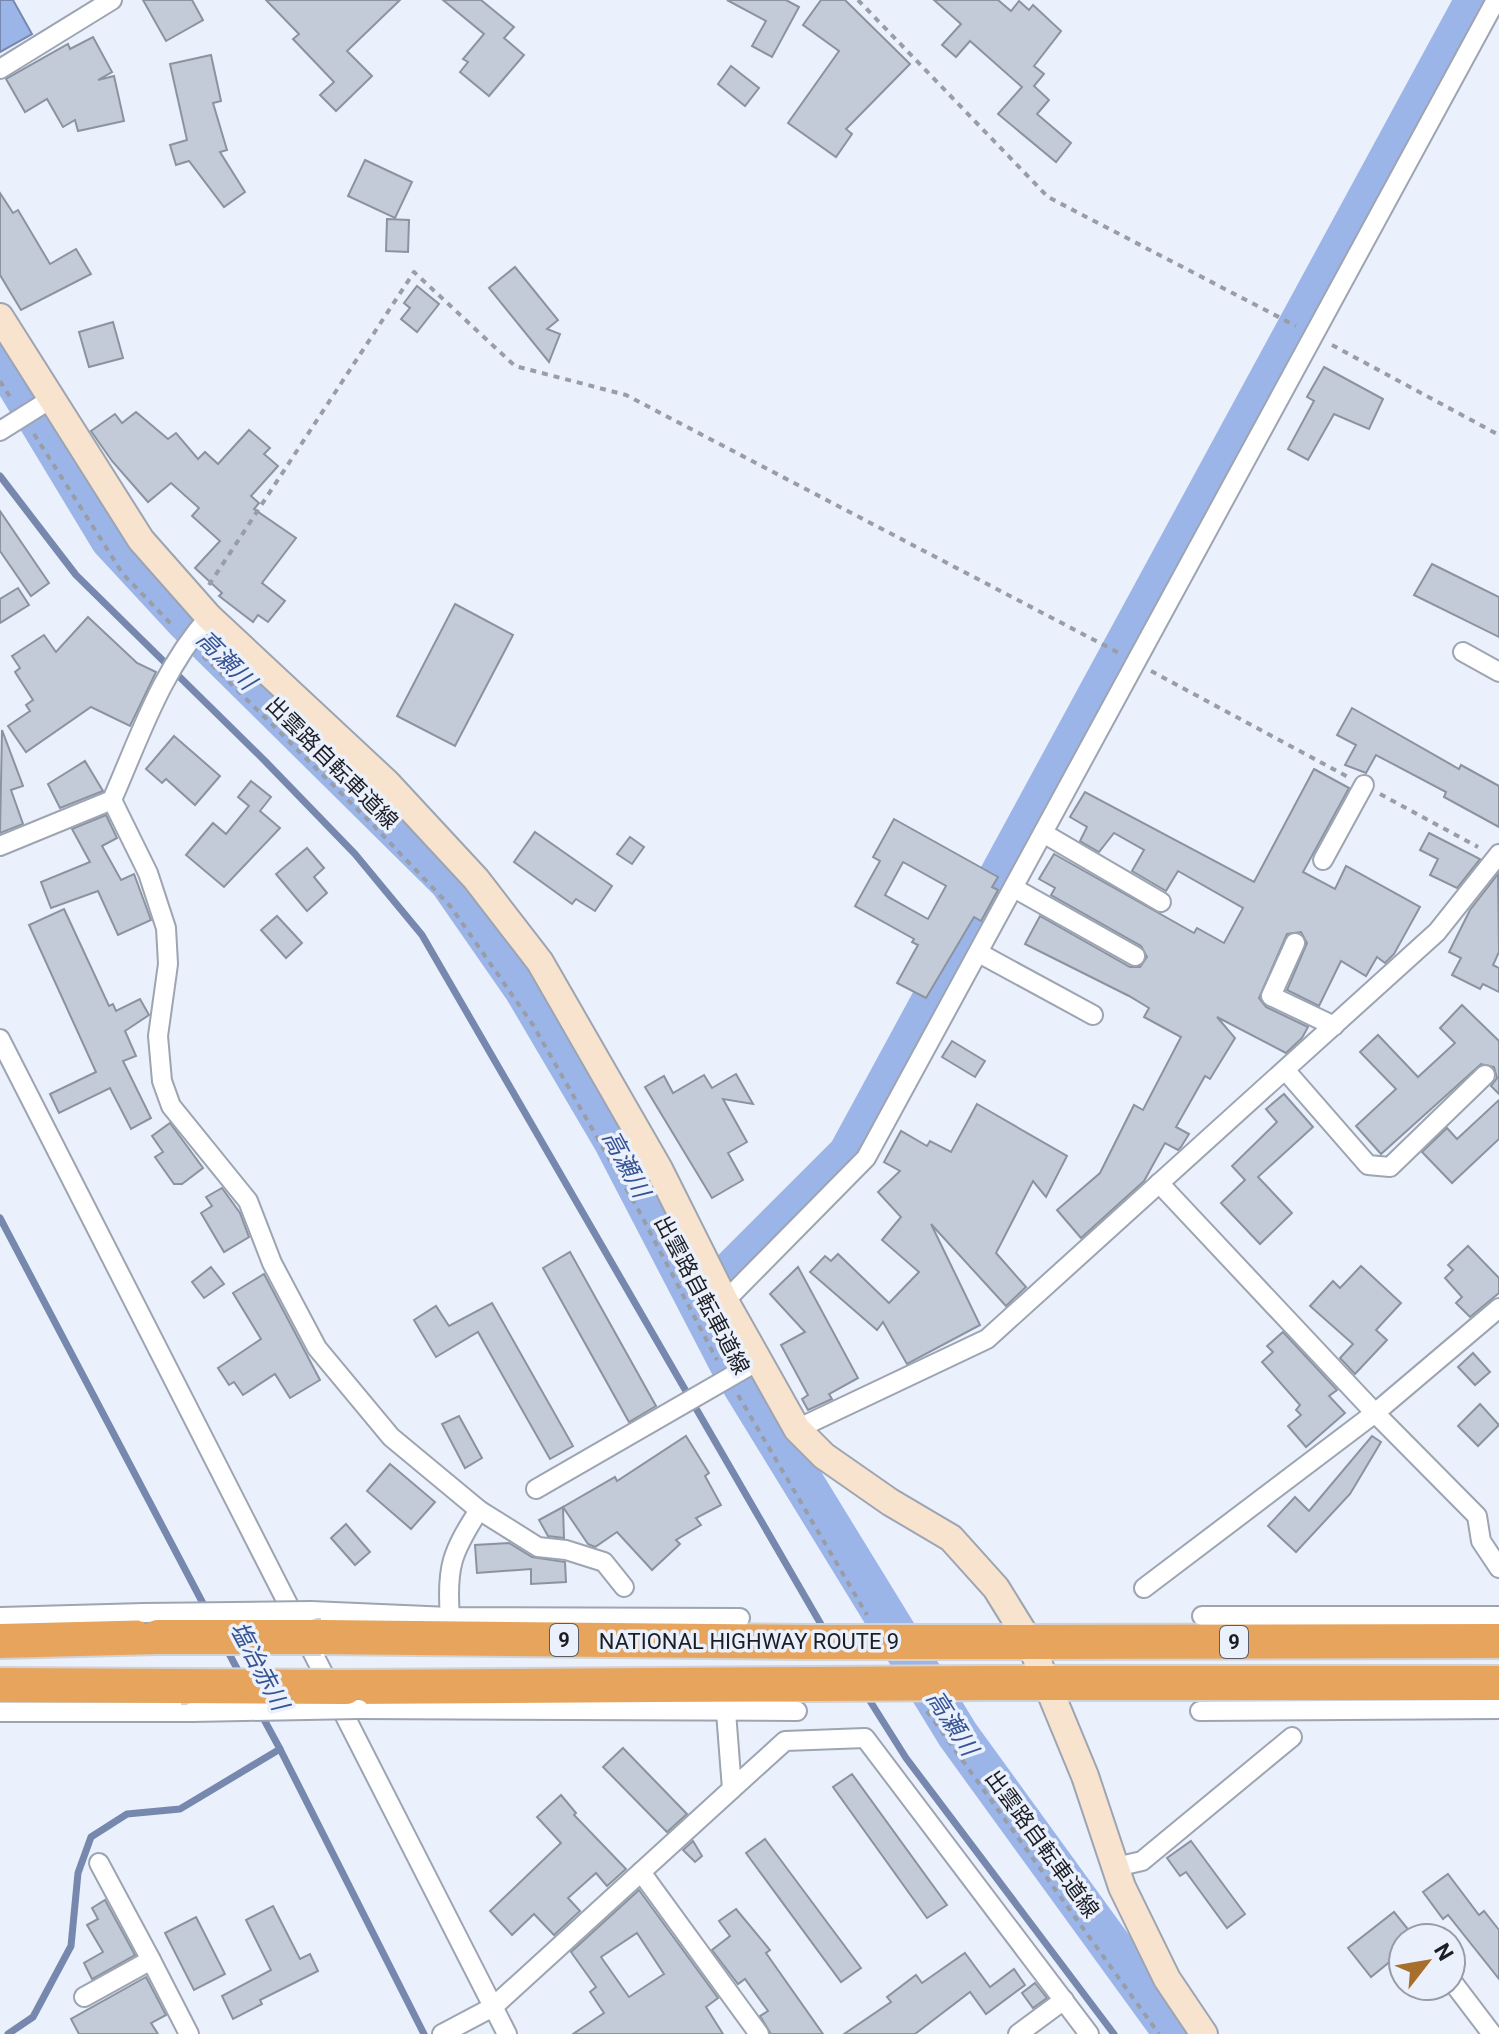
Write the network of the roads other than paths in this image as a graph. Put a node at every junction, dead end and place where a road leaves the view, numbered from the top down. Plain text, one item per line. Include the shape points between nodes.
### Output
1 (112, 0) edge
2 (1496, 0) edge
3 (0, 69) edge
4 (0, 317) edge
5 (51, 399) junction
6 (0, 431) edge
7 (203, 610) junction
8 (1463, 652) dead end
9 (1499, 672) edge
10 (1364, 785) road end
11 (112, 800) junction
12 (1043, 833) junction
13 (0, 846) edge
14 (1498, 857) edge
15 (1323, 860) dead end
16 (1014, 888) junction
17 (1161, 902) dead end
18 (1295, 943) dead end
19 (979, 953) junction
20 (1135, 956) dead end
21 (1093, 1015) dead end
22 (1334, 1026) junction
23 (0, 1039) edge
24 (1286, 1071) junction
25 (1485, 1075) dead end
26 (1159, 1183) junction
27 (725, 1301) junction
28 (1499, 1308) edge
29 (758, 1361) junction
30 (1375, 1413) junction
31 (797, 1429) junction
32 (536, 1489) dead end
33 (479, 1510) junction
34 (1499, 1568) edge
35 (624, 1587) dead end
36 (1144, 1588) dead end
37 (1202, 1616) dead end
38 (1373, 1616) junction
39 (1499, 1616) edge
40 (0, 1617) edge
41 (450, 1617) junction
42 (692, 1618) junction
43 (316, 1624) junction
44 (151, 1625) junction
45 (734, 1630) junction
46 (0, 1641) edge
47 (1499, 1641) edge
48 (1327, 1642) junction
49 (1030, 1643) junction
50 (1047, 1683) junction
51 (1340, 1683) junction
52 (1499, 1683) edge
53 (773, 1684) junction
54 (0, 1685) edge
55 (46, 1686) junction
56 (352, 1698) junction
57 (805, 1698) junction
58 (186, 1699) junction
59 (1499, 1709) edge
60 (1385, 1710) junction
61 (1200, 1711) dead end
62 (0, 1712) edge
63 (78, 1712) junction
64 (733, 1712) junction
65 (1292, 1737) dead end
66 (732, 1789) junction
67 (99, 1863) dead end
68 (1116, 1867) junction
69 (641, 1872) junction
70 (151, 1960) junction
71 (84, 1997) dead end
72 (1064, 2000) junction
73 (1467, 2001) edge
74 (493, 2007) junction
75 (189, 2034) edge
76 (442, 2034) edge
77 (507, 2034) edge
78 (759, 2034) edge
79 (1018, 2034) edge
80 (1089, 2034) edge
81 (1204, 2034) edge
82 (1492, 2034) edge

1 - 3 street
2 - 12 street
4 - 5 street
5 - 6 street
5 - 7 street via 141,540
7 - 11 street via 164,681
7 - 27 street via 387,783 476,879 540,962 659,1169
8 - 9 street
10 - 15 street
11 - 13 street
11 - 33 street via 148,873 166,928 168,964 158,1036 162,1081 171,1106 248,1201 272,1263 317,1348 391,1437
12 - 16 street
12 - 17 street
14 - 22 street via 1437,932
16 - 19 street
16 - 20 street
18 - 22 street via 1271,996
19 - 21 street
19 - 27 street via 866,1158
22 - 24 street
23 - 74 street
24 - 25 street via 1368,1165 1390,1167
24 - 26 street
26 - 30 street
26 - 31 street via 987,1339
27 - 29 street
28 - 30 street
29 - 31 street
29 - 32 street
30 - 34 street via 1477,1516 1481,1541
30 - 36 street
31 - 49 street via 824,1456 951,1538 996,1588
33 - 35 street via 538,1547 604,1562
33 - 41 street via 458,1543 447,1579
37 - 38 street
38 - 39 street
38 - 48 street
40 - 44 street
41 - 42 street
41 - 43 street
42 - 45 street
42 - 45 street
43 - 44 highway, NATIONAL HIGHWAY ROUTE 9 / 9, bridge
43 - 45 highway, NATIONAL HIGHWAY ROUTE 9 / 9
44 - 46 highway, NATIONAL HIGHWAY ROUTE 9 / 9
45 - 49 highway, NATIONAL HIGHWAY ROUTE 9 / 9, bridge via 807,1642
47 - 48 highway, NATIONAL HIGHWAY ROUTE 9 / 9
48 - 49 highway, NATIONAL HIGHWAY ROUTE 9 / 9
49 - 50 street
50 - 51 highway, NATIONAL HIGHWAY ROUTE 9 / 9
50 - 57 highway, NATIONAL HIGHWAY ROUTE 9 / 9, bridge
50 - 68 street
51 - 52 highway, NATIONAL HIGHWAY ROUTE 9 / 9
51 - 60 street
53 - 56 highway, NATIONAL HIGHWAY ROUTE 9 / 9
53 - 57 highway, NATIONAL HIGHWAY ROUTE 9 / 9
53 - 64 street
54 - 55 highway, NATIONAL HIGHWAY ROUTE 9 / 9
55 - 58 highway, NATIONAL HIGHWAY ROUTE 9 / 9
55 - 63 street
56 - 58 highway, NATIONAL HIGHWAY ROUTE 9 / 9, bridge
56 - 64 street
57 - 64 street
58 - 63 street
59 - 60 street
60 - 61 street
62 - 63 street
64 - 66 street
65 - 68 street via 1142,1861
66 - 69 street
66 - 72 street via 785,1741 865,1738
67 - 70 street
68 - 81 street via 1167,1979
69 - 74 street
69 - 78 street
70 - 71 street
70 - 75 street
72 - 79 street
72 - 80 street
73 - 82 street
74 - 76 street
74 - 77 street

